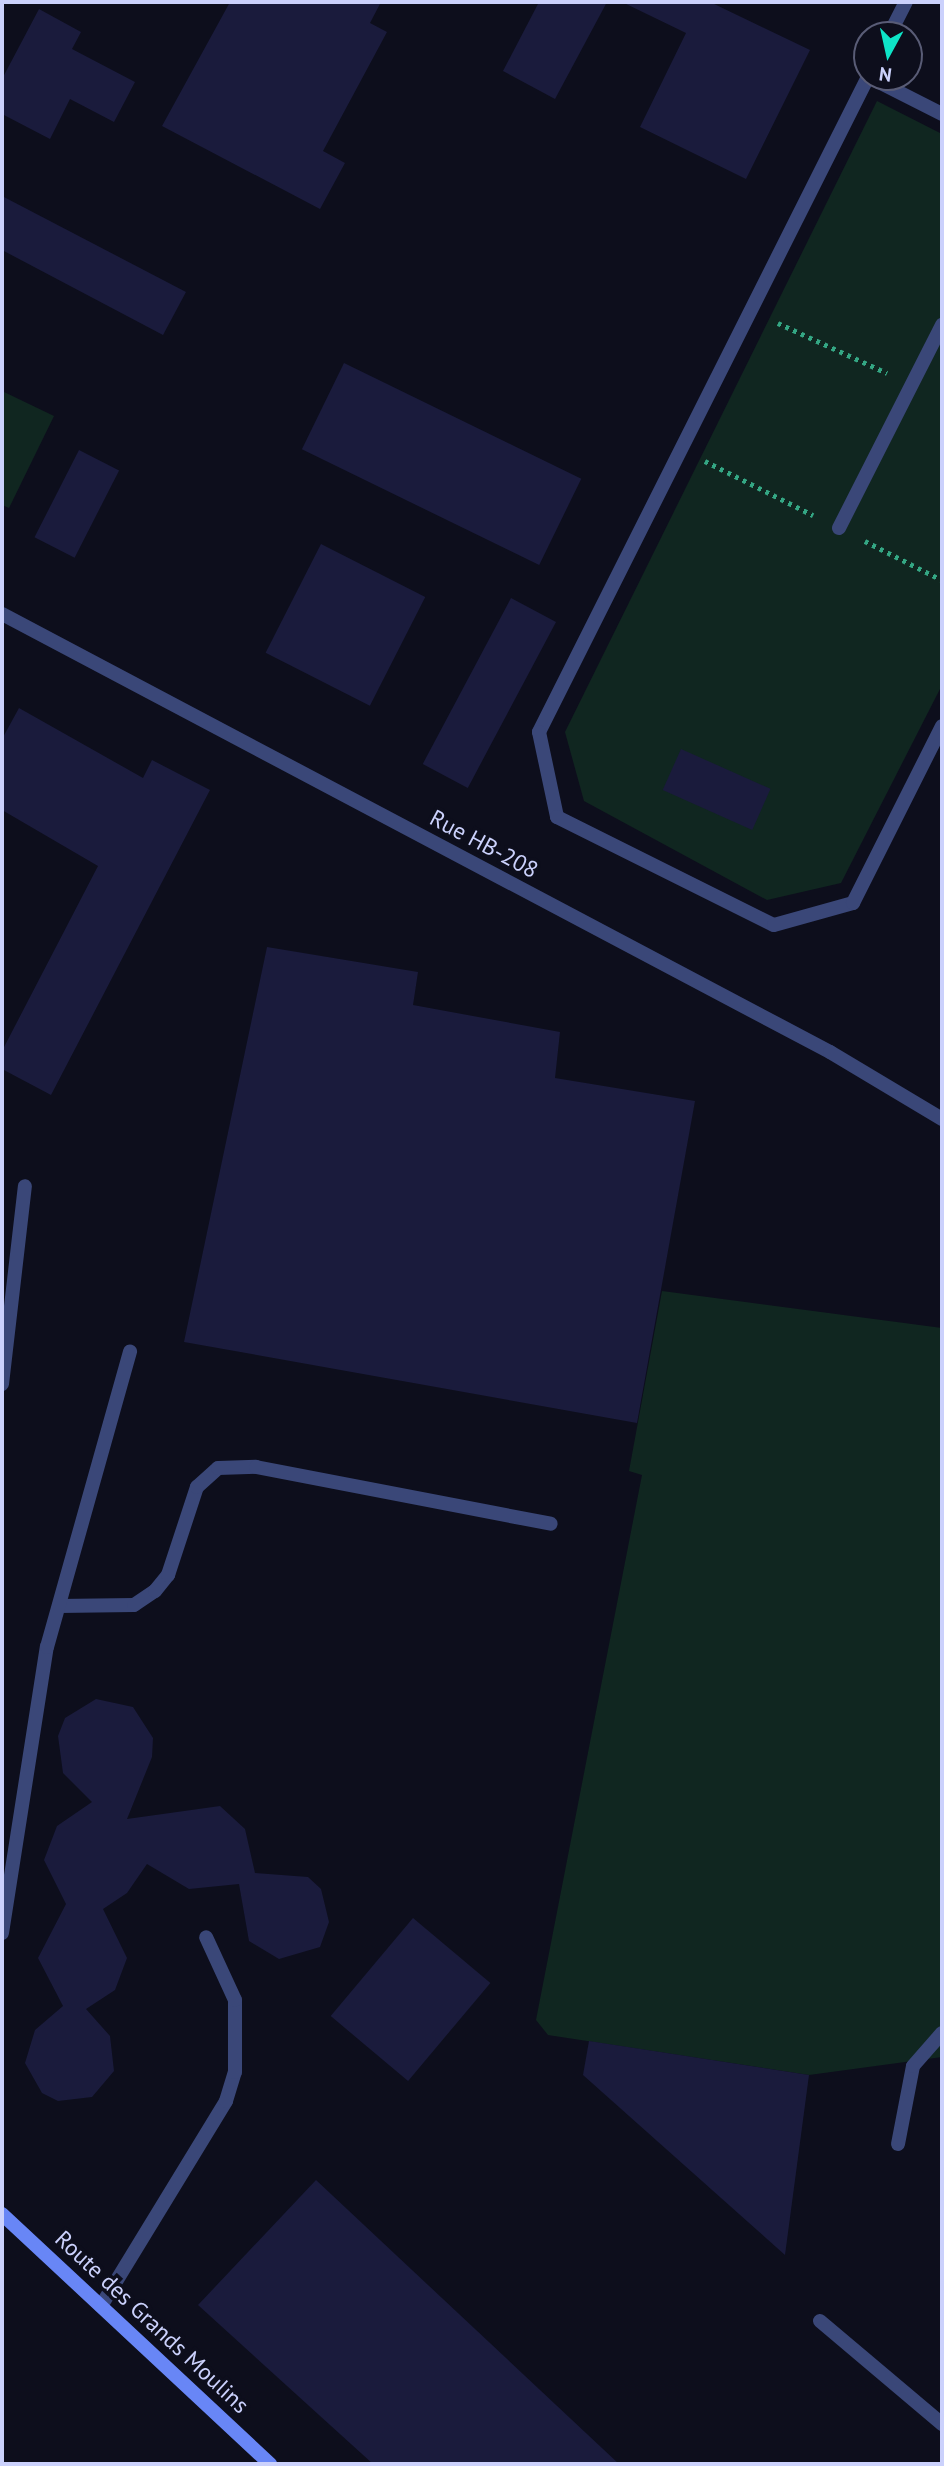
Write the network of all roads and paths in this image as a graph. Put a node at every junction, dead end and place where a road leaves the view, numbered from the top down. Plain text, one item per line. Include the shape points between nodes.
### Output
1 (906, 2) edge
2 (896, 21) edge
3 (862, 91) edge
4 (897, 91) edge
5 (942, 114) edge
6 (751, 311) junction
7 (942, 325) edge
8 (912, 384) junction
9 (839, 527) dead end
10 (2, 614) edge
11 (942, 726) edge
12 (942, 1119) edge
13 (25, 1185) dead end
14 (130, 1351) dead end
15 (2, 1384) edge
16 (551, 1524) dead end
17 (59, 1606) junction
18 (2, 1933) edge
19 (206, 1937) dead end
20 (942, 2033) edge
21 (898, 2144) dead end
22 (2, 2214) edge
23 (101, 2306) junction
24 (820, 2320) dead end
25 (942, 2424) edge
26 (270, 2464) edge

1 - 2 street
3 - 6 street
4 - 5 street
6 - 8 path
6 - 11 street via 539,732 557,817 774,925 853,903
7 - 8 street
8 - 9 street
10 - 12 street, Rue HB-208 via 830,1052
13 - 15 street
14 - 17 street
16 - 17 street via 256,1468 218,1468 197,1488 168,1574 155,1591 134,1605
17 - 18 street
19 - 23 street via 235,2000 232,2082 171,2199
20 - 21 street via 913,2066
22 - 23 street, Route des Grands Moulins
23 - 26 street, Route des Grands Moulins
24 - 25 street

